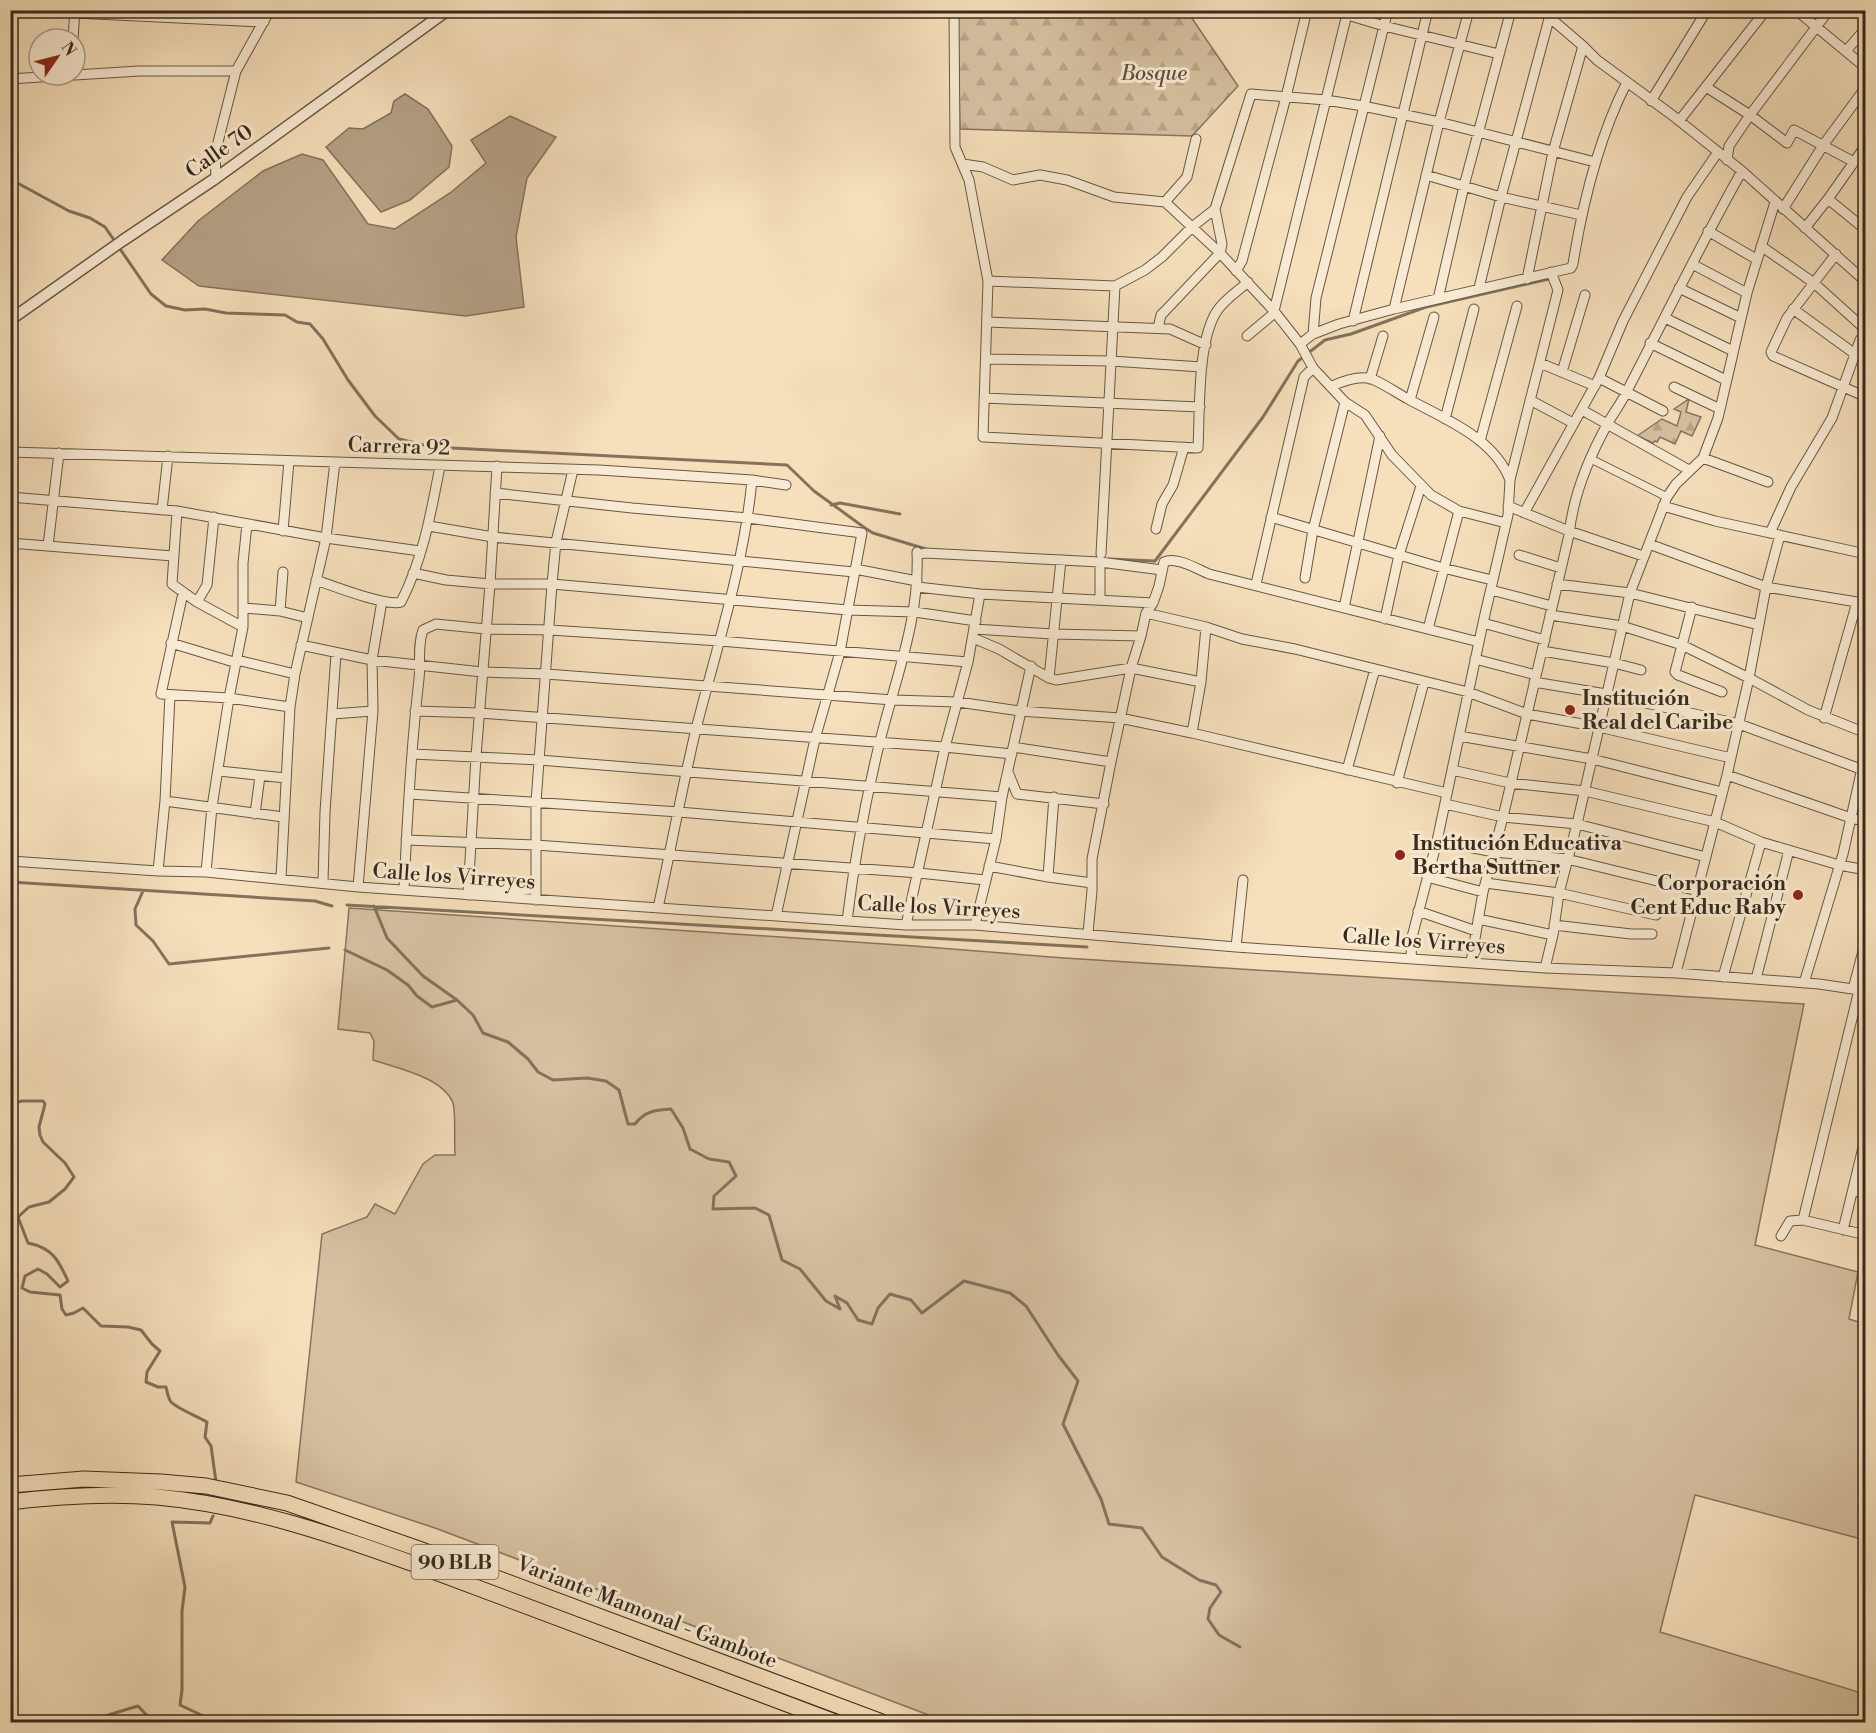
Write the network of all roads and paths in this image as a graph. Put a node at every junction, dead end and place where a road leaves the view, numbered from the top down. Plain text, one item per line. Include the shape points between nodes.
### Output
1 (270, 10) edge
2 (448, 10) edge
3 (954, 10) edge
4 (1307, 10) edge
5 (1331, 10) edge
6 (1388, 10) edge
7 (1428, 10) edge
8 (1469, 10) edge
9 (1510, 10) edge
10 (1540, 10) edge
11 (1707, 10) edge
12 (1766, 10) edge
13 (1796, 10) edge
14 (1829, 10) edge
15 (74, 12) edge
16 (1347, 13) edge
17 (1549, 19) junction
18 (264, 22) junction
19 (1384, 26) junction
20 (1816, 26) junction
21 (73, 27) edge
22 (1866, 28) edge
23 (1422, 36) junction
24 (1460, 44) junction
25 (1583, 46) junction
26 (1846, 51) junction
27 (1499, 54) junction
28 (1866, 68) edge
29 (236, 71) junction
30 (87, 74) edge
31 (27, 78) edge
32 (10, 79) edge
33 (1627, 82) junction
34 (1706, 87) junction
35 (1866, 87) edge
36 (1287, 97) junction
37 (1326, 100) junction
38 (1651, 101) junction
39 (1363, 106) junction
40 (1401, 115) junction
41 (1750, 115) junction
42 (1679, 121) junction
43 (1439, 122) junction
44 (1478, 133) junction
45 (1196, 139) dead end
46 (1516, 143) junction
47 (1824, 144) junction
48 (1866, 145) edge
49 (1553, 152) junction
50 (1718, 152) junction
51 (1727, 160) junction
52 (1595, 162) junction
53 (1854, 162) junction
54 (963, 164) junction
55 (1742, 171) junction
56 (1426, 175) junction
57 (216, 178) junction
58 (1464, 186) junction
59 (1501, 197) junction
60 (1828, 199) junction
61 (1165, 202) junction
62 (1775, 202) junction
63 (1540, 205) junction
64 (1215, 209) junction
65 (1783, 209) junction
66 (1581, 215) junction
67 (1192, 227) junction
68 (1805, 228) junction
69 (1866, 230) edge
70 (1707, 231) junction
71 (1761, 246) junction
72 (1220, 253) junction
73 (1836, 255) junction
74 (1756, 259) junction
75 (1692, 264) junction
76 (1236, 271) junction
77 (1551, 272) junction
78 (1527, 279) junction
79 (988, 281) junction
80 (1248, 282) junction
81 (1866, 282) edge
82 (1814, 283) junction
83 (1115, 286) junction
84 (1479, 288) junction
85 (1679, 288) junction
86 (1746, 293) junction
87 (1585, 295) dead end
88 (1438, 299) junction
89 (1517, 306) dead end
90 (1394, 309) junction
91 (1474, 309) dead end
92 (1793, 309) junction
93 (1274, 311) junction
94 (1434, 317) dead end
95 (1665, 318) junction
96 (1741, 318) junction
97 (10, 320) edge
98 (1353, 321) junction
99 (988, 322) junction
100 (1113, 327) junction
101 (1158, 328) junction
102 (1866, 331) edge
103 (1313, 334) junction
104 (1247, 336) dead end
105 (1383, 336) dead end
106 (1650, 343) junction
107 (1206, 345) junction
108 (1301, 347) junction
109 (1733, 351) junction
110 (1855, 354) junction
111 (987, 359) junction
112 (1111, 362) junction
113 (1540, 363) junction
114 (1310, 364) junction
115 (1202, 367) junction
116 (1562, 372) junction
117 (1371, 379) junction
118 (1726, 380) junction
119 (1597, 382) junction
120 (1332, 386) junction
121 (1674, 387) dead end
122 (1843, 387) junction
123 (1626, 393) junction
124 (1866, 397) edge
125 (984, 398) junction
126 (1530, 399) junction
127 (1410, 400) junction
128 (1109, 402) junction
129 (1345, 402) junction
130 (1200, 407) junction
131 (1720, 409) junction
132 (1582, 410) junction
133 (1662, 411) dead end
134 (1445, 418) junction
135 (1573, 423) junction
136 (1608, 424) junction
137 (1380, 436) junction
138 (1480, 441) junction
139 (1106, 445) junction
140 (1184, 447) junction
141 (10, 452) edge
142 (58, 453) junction
143 (168, 456) junction
144 (1703, 458) junction
145 (1591, 459) junction
146 (289, 461) junction
147 (335, 462) junction
148 (440, 466) junction
149 (497, 466) junction
150 (573, 470) junction
151 (1689, 470) junction
152 (752, 480) junction
153 (1510, 480) junction
154 (1768, 482) dead end
155 (786, 485) dead end
156 (1421, 486) junction
157 (495, 493) junction
158 (10, 497) edge
159 (53, 499) junction
160 (565, 501) junction
161 (1665, 502) junction
162 (1508, 506) junction
163 (162, 510) junction
164 (1459, 510) junction
165 (177, 511) junction
166 (1524, 513) junction
167 (214, 517) junction
168 (1271, 517) junction
169 (748, 518) junction
170 (1506, 523) junction
171 (248, 524) junction
172 (429, 526) junction
173 (1156, 529) dead end
174 (1313, 530) junction
175 (283, 531) junction
176 (1569, 531) junction
177 (1775, 534) junction
178 (493, 537) junction
179 (326, 538) junction
180 (1359, 542) junction
181 (10, 543) edge
182 (556, 543) junction
183 (1648, 544) junction
184 (48, 546) junction
185 (420, 551) junction
186 (1866, 554) edge
187 (1399, 555) junction
188 (1519, 555) dead end
189 (173, 556) junction
190 (1643, 556) junction
191 (1101, 558) junction
192 (1061, 560) junction
193 (738, 562) junction
194 (1443, 568) junction
195 (1561, 568) junction
196 (1162, 570) junction
197 (855, 571) junction
198 (284, 572) dead end
199 (413, 573) junction
200 (1305, 578) dead end
201 (316, 580) junction
202 (1492, 580) junction
203 (490, 584) junction
204 (552, 584) junction
205 (917, 584) junction
206 (1256, 584) junction
207 (1557, 584) junction
208 (1766, 587) junction
209 (1491, 590) junction
210 (183, 593) junction
211 (1630, 593) junction
212 (980, 594) junction
213 (1058, 599) junction
214 (1100, 600) junction
215 (382, 601) junction
216 (730, 601) junction
217 (197, 602) junction
218 (1153, 603) junction
219 (1861, 604) edge
220 (1692, 607) junction
221 (244, 608) junction
222 (1344, 608) junction
223 (848, 610) junction
224 (280, 611) junction
225 (1551, 611) junction
226 (915, 612) junction
227 (1146, 613) junction
228 (308, 618) junction
229 (1385, 619) junction
230 (1483, 623) junction
231 (1759, 625) junction
232 (1622, 626) junction
233 (243, 627) junction
234 (1206, 627) junction
235 (486, 629) junction
236 (974, 629) junction
237 (1428, 629) junction
238 (550, 630) junction
239 (1053, 634) junction
240 (1141, 636) junction
241 (1545, 640) junction
242 (720, 641) junction
243 (1479, 642) junction
244 (171, 643) junction
245 (301, 645) junction
246 (1682, 645) junction
247 (1542, 651) junction
248 (840, 652) junction
249 (336, 654) junction
250 (904, 656) junction
251 (1475, 659) junction
252 (372, 660) junction
253 (237, 662) junction
254 (968, 662) junction
255 (1614, 663) junction
256 (420, 666) junction
257 (1031, 666) junction
258 (1131, 668) junction
259 (1375, 669) junction
260 (1641, 670) dead end
261 (482, 672) junction
262 (295, 674) junction
263 (546, 674) junction
264 (1049, 678) junction
265 (1749, 678) junction
266 (1535, 679) junction
267 (1201, 682) junction
268 (1424, 682) junction
269 (708, 685) junction
270 (1468, 692) junction
271 (1722, 692) dead end
272 (1606, 694) junction
273 (170, 695) junction
274 (828, 695) junction
275 (229, 698) junction
276 (893, 700) junction
277 (958, 702) junction
278 (290, 707) junction
279 (372, 711) junction
280 (415, 711) junction
281 (1020, 711) junction
282 (479, 713) junction
283 (332, 714) junction
284 (1527, 714) junction
285 (542, 718) junction
286 (1120, 718) junction
287 (1824, 718) junction
288 (1739, 724) junction
289 (1599, 727) junction
290 (696, 730) junction
291 (1192, 733) junction
292 (1866, 733) edge
293 (1459, 736) junction
294 (815, 739) junction
295 (879, 742) junction
296 (945, 747) junction
297 (1519, 748) junction
298 (1866, 750) edge
299 (1012, 751) junction
300 (412, 754) junction
301 (476, 756) junction
302 (1731, 758) junction
303 (1592, 759) junction
304 (539, 760) junction
305 (1111, 762) junction
306 (1347, 770) junction
307 (1452, 770) junction
308 (219, 771) junction
309 (1864, 771) edge
310 (687, 772) junction
311 (1008, 772) junction
312 (1727, 775) junction
313 (260, 776) junction
314 (286, 778) junction
315 (806, 781) junction
316 (1397, 783) junction
317 (1510, 783) junction
318 (870, 785) junction
319 (936, 790) junction
320 (1585, 791) junction
321 (1722, 792) junction
322 (1447, 793) junction
323 (1017, 794) junction
324 (410, 795) junction
325 (1003, 795) junction
326 (1054, 797) junction
327 (474, 798) junction
328 (165, 801) junction
329 (536, 802) junction
330 (1104, 804) junction
331 (1445, 804) junction
332 (212, 807) junction
333 (679, 812) junction
334 (255, 814) junction
335 (284, 817) junction
336 (1503, 817) junction
337 (1851, 818) junction
338 (797, 821) junction
339 (1866, 821) edge
340 (1715, 822) junction
341 (1577, 824) junction
342 (861, 828) junction
343 (927, 832) junction
344 (996, 839) junction
345 (406, 840) junction
346 (472, 842) junction
347 (1437, 842) junction
348 (1761, 842) junction
349 (536, 845) junction
350 (1789, 850) junction
351 (1494, 852) junction
352 (669, 856) junction
353 (1706, 857) junction
354 (1567, 859) junction
355 (10, 861) edge
356 (786, 864) junction
357 (1839, 865) junction
358 (989, 866) junction
359 (853, 869) junction
360 (1866, 870) edge
361 (158, 871) junction
362 (206, 872) junction
363 (919, 873) junction
364 (1048, 876) junction
365 (1427, 877) junction
366 (281, 878) junction
367 (985, 880) junction
368 (1243, 880) dead end
369 (323, 882) junction
370 (1092, 883) junction
371 (358, 887) junction
372 (1485, 887) junction
373 (535, 889) junction
374 (404, 890) junction
375 (468, 890) junction
376 (1698, 891) junction
377 (497, 892) junction
378 (1558, 893) junction
379 (536, 900) junction
380 (658, 908) junction
381 (1418, 912) junction
382 (1656, 915) dead end
383 (776, 916) junction
384 (1478, 920) junction
385 (847, 921) junction
386 (906, 925) junction
387 (975, 925) junction
388 (1554, 930) junction
389 (1476, 931) junction
390 (1088, 933) junction
391 (1652, 934) dead end
392 (1866, 940) edge
393 (1236, 947) junction
394 (1411, 958) junction
395 (1471, 962) junction
396 (1545, 968) junction
397 (1676, 973) junction
398 (1723, 977) junction
399 (1756, 979) junction
400 (1804, 983) junction
401 (1859, 990) edge
402 (1866, 1136) edge
403 (1864, 1154) edge
404 (1853, 1190) junction
405 (1866, 1194) edge
406 (1803, 1220) junction
407 (1843, 1230) junction
408 (1866, 1235) edge
409 (1782, 1236) dead end
410 (10, 1485) edge
411 (10, 1502) edge
412 (835, 1722) edge
413 (882, 1722) edge

1 - 18 street
2 - 57 street, Calle 70
3 - 54 street via 955,147
4 - 36 street
5 - 16 street
6 - 19 street
7 - 23 street
8 - 24 street
9 - 27 street
10 - 17 street
11 - 38 street
12 - 34 street
13 - 20 street
14 - 20 street
15 - 18 street
15 - 21 street
16 - 19 street
16 - 37 street
17 - 25 street
17 - 46 street
18 - 29 street
19 - 23 street
19 - 39 street
20 - 26 street
20 - 41 street
22 - 26 street
23 - 24 street
23 - 40 street
24 - 27 street
24 - 43 street
25 - 33 street
25 - 49 street
26 - 28 street
27 - 44 street
29 - 30 street
29 - 57 street via 215,154
31 - 32 street
33 - 38 street
33 - 52 street via 1611,113
34 - 41 street
34 - 42 street
35 - 47 street
36 - 37 street
36 - 64 street via 1251,94
36 - 76 street via 1245,251
37 - 39 street
37 - 93 street
38 - 42 street
39 - 40 street
39 - 103 street via 1316,298
40 - 43 street
40 - 98 street
41 - 47 street via 1787,143 1794,130
41 - 51 street via 1729,146
42 - 50 street
43 - 44 street
43 - 56 street
44 - 46 street
44 - 58 street
45 - 61 street via 1187,177
46 - 49 street
46 - 59 street
47 - 53 street
47 - 65 street
48 - 53 street
49 - 52 street
49 - 63 street
50 - 51 street
50 - 119 street via 1687,197 1623,321
51 - 55 street
52 - 66 street
53 - 60 street
54 - 61 street via 1013,180 1040,175 1114,197
54 - 79 street
55 - 62 street
55 - 70 street
56 - 58 street
56 - 90 street
57 - 97 street, Calle 70
58 - 59 street
58 - 88 street
59 - 63 street
59 - 84 street
60 - 68 street
60 - 69 street
61 - 67 street
62 - 65 street
62 - 71 street
63 - 66 street
63 - 78 street
64 - 67 street
64 - 72 street via 1222,244
65 - 68 street
66 - 77 street via 1571,268
67 - 72 street
67 - 83 street via 1162,257
68 - 73 street
70 - 74 street
70 - 75 street
71 - 74 street
71 - 82 street
72 - 76 street
72 - 101 street via 1161,315
73 - 81 street
73 - 82 street
74 - 86 street
75 - 85 street
75 - 86 street
76 - 80 street
77 - 78 street
77 - 113 street via 1558,290
78 - 84 street
79 - 83 street
79 - 99 street
80 - 93 street
80 - 107 street via 1218,309
82 - 92 street
82 - 102 street
83 - 100 street
84 - 88 street
85 - 95 street
85 - 96 street
86 - 96 street
87 - 116 street
88 - 90 street
89 - 138 street
90 - 98 street
91 - 134 street
92 - 110 street
92 - 122 street via 1771,352 1773,356
93 - 104 street
93 - 108 street
94 - 127 street
95 - 106 street
95 - 109 street
96 - 109 street
98 - 103 street
99 - 100 street
99 - 111 street
100 - 101 street
100 - 112 street
101 - 107 street via 1170,329
102 - 110 street
103 - 108 street
105 - 117 street
106 - 118 street
106 - 123 street
107 - 115 street
108 - 114 street
109 - 118 street
110 - 122 street
111 - 112 street
111 - 125 street
112 - 115 street
112 - 128 street
113 - 116 street
113 - 126 street
114 - 120 street
114 - 168 street
115 - 130 street
116 - 119 street
117 - 120 street via 1351,379
117 - 127 street
118 - 131 street
119 - 123 street
119 - 132 street
120 - 129 street
121 - 131 street
122 - 124 street
122 - 177 street via 1832,418 1791,487
123 - 133 street
123 - 136 street
125 - 128 street
125 - 139 street via 983,437
126 - 135 street
126 - 153 street
127 - 134 street
128 - 130 street
128 - 139 street
129 - 137 street via 1363,413
129 - 174 street
130 - 140 street via 1198,448
131 - 144 street
132 - 135 street
132 - 136 street
134 - 138 street
135 - 166 street
136 - 145 street
136 - 151 street
137 - 156 street
137 - 180 street
138 - 153 street via 1504,465
139 - 140 street
139 - 191 street
140 - 173 street
141 - 142 street, Carrera 92
142 - 143 street, Carrera 92
142 - 159 street
143 - 146 street, Carrera 92
143 - 163 street
144 - 151 street
144 - 154 street
145 - 161 street
145 - 176 street via 1573,506
146 - 147 street, Carrera 92
146 - 175 street
147 - 148 street, Carrera 92
147 - 179 street
148 - 149 street, Carrera 92
148 - 172 street
149 - 150 street, Carrera 92
149 - 157 street
150 - 152 street, Carrera 92
150 - 160 street
151 - 161 street
152 - 155 street, Carrera 92
152 - 169 street
153 - 162 street
156 - 164 street
156 - 187 street
157 - 160 street
157 - 178 street
158 - 159 street
159 - 163 street
159 - 184 street
160 - 169 street
160 - 182 street
161 - 177 street
161 - 183 street
162 - 166 street
162 - 170 street
163 - 165 street
164 - 170 street
164 - 194 street
165 - 167 street
165 - 189 street
166 - 176 street
167 - 171 street
167 - 217 street via 207,585
168 - 174 street
168 - 206 street
169 - 193 street
169 - 197 street via 862,533
170 - 202 street
171 - 175 street
171 - 221 street via 243,563
172 - 178 street
172 - 185 street
174 - 180 street
174 - 200 street
175 - 179 street
176 - 190 street
176 - 195 street
177 - 186 street
177 - 208 street
178 - 182 street
178 - 203 street
179 - 185 street
179 - 201 street
180 - 187 street
180 - 222 street
181 - 184 street
182 - 193 street
182 - 204 street
183 - 190 street
183 - 208 street
184 - 189 street
185 - 199 street
187 - 194 street
187 - 229 street
188 - 195 street
189 - 210 street via 172,584
190 - 211 street
191 - 192 street
191 - 196 street
191 - 214 street
192 - 205 street via 917,553
192 - 213 street
193 - 197 street
193 - 216 street
194 - 202 street
194 - 237 street
195 - 207 street
196 - 206 street via 1164,561 1169,559 1209,574
196 - 218 street
197 - 205 street
197 - 223 street
198 - 224 street
199 - 203 street
199 - 215 street via 401,602
201 - 215 street
201 - 228 street
202 - 209 street
203 - 204 street
203 - 235 street
204 - 216 street
204 - 238 street
205 - 212 street
205 - 226 street
206 - 222 street
207 - 211 street
207 - 225 street
208 - 219 street
208 - 231 street
209 - 225 street
209 - 230 street
210 - 217 street
210 - 244 street
211 - 220 street
211 - 232 street
212 - 213 street
212 - 236 street
213 - 214 street
213 - 239 street
214 - 218 street
215 - 252 street
216 - 223 street
216 - 242 street
217 - 233 street
218 - 227 street
219 - 287 street
220 - 231 street
220 - 246 street
221 - 224 street
221 - 233 street
222 - 229 street
223 - 226 street
223 - 248 street
224 - 228 street
225 - 232 street
225 - 241 street
226 - 236 street
226 - 250 street
227 - 234 street
227 - 240 street
228 - 245 street
229 - 237 street
230 - 241 street
230 - 243 street
231 - 265 street
232 - 246 street
232 - 255 street
233 - 253 street
234 - 259 street
234 - 267 street
235 - 238 street
235 - 256 street via 436,624 423,630
235 - 261 street
236 - 239 street
236 - 254 street
236 - 257 street
237 - 243 street
238 - 242 street
238 - 263 street
239 - 240 street
239 - 264 street
240 - 258 street
241 - 247 street
242 - 248 street
242 - 269 street
243 - 251 street
244 - 253 street
244 - 273 street via 161,694
245 - 249 street
245 - 262 street
246 - 265 street
246 - 271 street via 1675,672
247 - 255 street
247 - 266 street
248 - 250 street
248 - 274 street
249 - 252 street
249 - 283 street
250 - 254 street
250 - 276 street
251 - 266 street
251 - 270 street
252 - 256 street
252 - 279 street
253 - 262 street
253 - 275 street
254 - 277 street
255 - 260 street
255 - 272 street
256 - 261 street
256 - 280 street
257 - 264 street
257 - 281 street
258 - 264 street via 1064,680
258 - 267 street
258 - 286 street
259 - 268 street
259 - 306 street
261 - 263 street
261 - 282 street
262 - 278 street
263 - 269 street
263 - 285 street
265 - 287 street
265 - 288 street
266 - 272 street
266 - 284 street
267 - 291 street
268 - 270 street
268 - 316 street
269 - 274 street
269 - 290 street
270 - 284 street
270 - 293 street
272 - 288 street
272 - 289 street
273 - 275 street
273 - 328 street
274 - 276 street
274 - 294 street
275 - 278 street
275 - 308 street
276 - 277 street
276 - 295 street
277 - 281 street
277 - 296 street
278 - 314 street
279 - 283 street
279 - 371 street
280 - 282 street
280 - 300 street
281 - 286 street
281 - 299 street
282 - 285 street
282 - 301 street
283 - 369 street
284 - 289 street
284 - 297 street
285 - 290 street
285 - 304 street
286 - 291 street
286 - 305 street
287 - 292 street
288 - 302 street
288 - 309 street
289 - 302 street
289 - 303 street
290 - 294 street
290 - 310 street
291 - 306 street
293 - 297 street
293 - 307 street
294 - 295 street
294 - 315 street
295 - 296 street
295 - 318 street
296 - 299 street
296 - 319 street
297 - 303 street
297 - 317 street
298 - 309 street
299 - 305 street
299 - 311 street
300 - 301 street
300 - 324 street
301 - 304 street
301 - 327 street
302 - 312 street
303 - 320 street
303 - 321 street
304 - 310 street
304 - 329 street
305 - 330 street
306 - 316 street
307 - 317 street
307 - 322 street
308 - 313 street
308 - 332 street
309 - 337 street
310 - 315 street
310 - 333 street
311 - 323 street
311 - 325 street
312 - 321 street
312 - 337 street
313 - 314 street
313 - 334 street
314 - 335 street
315 - 318 street
315 - 338 street
316 - 322 street
317 - 320 street
317 - 336 street
318 - 319 street
318 - 342 street
319 - 325 street
319 - 343 street
320 - 340 street
320 - 341 street
321 - 340 street
322 - 331 street
323 - 325 street
323 - 326 street
324 - 327 street
324 - 345 street
325 - 344 street
326 - 330 street
326 - 364 street
327 - 329 street
327 - 346 street
328 - 332 street
328 - 361 street
329 - 333 street
329 - 349 street
330 - 370 street via 1092,859
331 - 336 street
331 - 347 street
332 - 334 street
332 - 362 street
333 - 338 street
333 - 352 street
334 - 335 street
335 - 366 street
336 - 341 street
336 - 351 street
337 - 339 street
337 - 357 street
338 - 342 street
338 - 356 street
340 - 348 street
340 - 353 street
341 - 353 street
341 - 354 street
342 - 343 street
342 - 359 street
343 - 344 street
343 - 363 street
344 - 358 street
345 - 346 street
345 - 374 street
346 - 349 street
346 - 375 street
347 - 351 street
347 - 365 street
348 - 350 street
348 - 398 street
349 - 352 street
349 - 373 street
350 - 357 street
350 - 399 street
351 - 354 street
351 - 372 street
352 - 356 street
352 - 380 street
353 - 376 street
354 - 376 street
354 - 378 street
355 - 361 street, Calle los Virreyes
356 - 359 street
356 - 383 street
357 - 360 street
357 - 400 street
358 - 364 street
358 - 367 street
359 - 363 street
359 - 385 street
361 - 362 street, Calle los Virreyes
362 - 366 street, Calle los Virreyes
363 - 367 street
363 - 386 street
364 - 370 street
365 - 372 street
365 - 381 street
366 - 369 street, Calle los Virreyes
367 - 387 street
368 - 393 street
369 - 371 street, Calle los Virreyes
370 - 390 street
371 - 374 street, Calle los Virreyes
372 - 378 street
372 - 384 street
373 - 377 street
373 - 379 street
374 - 375 street, Calle los Virreyes
375 - 377 street, Calle los Virreyes
376 - 397 street
377 - 379 street, Calle los Virreyes
378 - 382 street
378 - 388 street
379 - 380 street, Calle los Virreyes
380 - 383 street, Calle los Virreyes
381 - 389 street
381 - 394 street
383 - 385 street, Calle los Virreyes
384 - 388 street
384 - 389 street
385 - 386 street, Calle los Virreyes
386 - 387 street, Calle los Virreyes
387 - 390 street, Calle los Virreyes
388 - 391 street
388 - 396 street
389 - 395 street
390 - 393 street, Calle los Virreyes
392 - 401 street
393 - 394 street, Calle los Virreyes
394 - 395 street, Calle los Virreyes
395 - 396 street, Calle los Virreyes
396 - 397 street, Calle los Virreyes
397 - 398 street, Calle los Virreyes
398 - 399 street, Calle los Virreyes
399 - 400 street, Calle los Virreyes
400 - 401 street, Calle los Virreyes
401 - 406 street
402 - 403 street
403 - 404 street
404 - 405 street
404 - 407 street
406 - 407 street
406 - 409 street via 1788,1222
407 - 408 street
410 - 413 highway, Variante Mamonal - Gambote / 90 BLB via 84,1479 161,1482 287,1503
411 - 412 highway via 121,1495 158,1497 280,1519 414,1564

